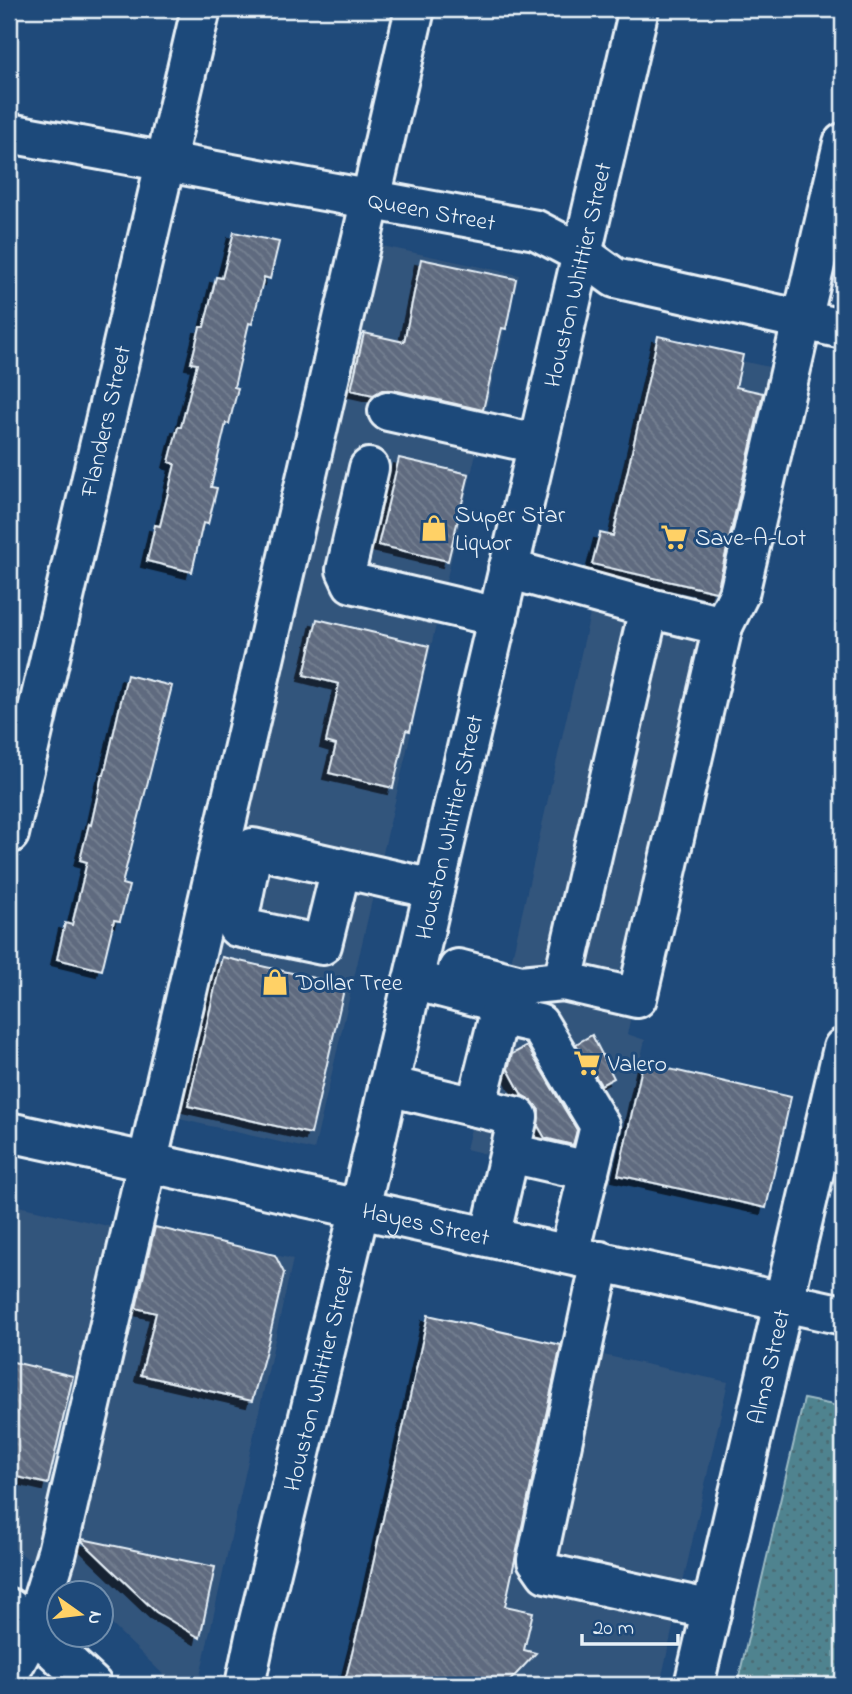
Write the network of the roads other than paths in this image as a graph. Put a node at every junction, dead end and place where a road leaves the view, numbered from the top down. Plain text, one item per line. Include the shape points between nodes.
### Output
1 (201, 9) edge
2 (415, 9) edge
3 (639, 9) edge
4 (9, 133) edge
5 (843, 143) edge
6 (166, 162) junction
7 (372, 200) junction
8 (582, 254) junction
9 (801, 320) junction
10 (843, 329) edge
11 (388, 411) dead end
12 (537, 444) junction
13 (369, 468) dead end
14 (509, 569) junction
15 (649, 608) junction
16 (498, 617) junction
17 (723, 626) junction
18 (9, 834) edge
19 (238, 845) junction
20 (341, 867) junction
21 (434, 889) junction
22 (415, 969) junction
23 (563, 981) junction
24 (499, 1015) junction
25 (843, 1048) edge
26 (388, 1086) junction
27 (838, 1095) edge
28 (477, 1107) junction
29 (9, 1132) edge
30 (510, 1153) junction
31 (148, 1162) junction
32 (589, 1171) junction
33 (360, 1208) junction
34 (490, 1237) junction
35 (585, 1258) junction
36 (784, 1302) junction
37 (843, 1315) edge
38 (712, 1610) junction
39 (21, 1619) edge
40 (9, 1674) edge
41 (92, 1685) edge
42 (245, 1685) edge
43 (694, 1685) edge

1 - 6 street, Flanders Street
2 - 7 street
3 - 8 street, Houston Whittier Street
4 - 6 street, Queen Street
5 - 9 street
6 - 7 street, Queen Street
6 - 18 street, Flanders Street
7 - 8 street, Queen Street via 536,229
7 - 19 street
8 - 9 street, Queen Street via 615,278
8 - 12 street, Houston Whittier Street
9 - 10 street, Queen Street
9 - 17 street via 738,594
11 - 12 street
12 - 14 street, Houston Whittier Street
13 - 16 street via 346,570 352,583
14 - 15 street
14 - 16 street, Houston Whittier Street
15 - 17 street
15 - 23 street
16 - 21 street, Houston Whittier Street
17 - 23 street via 637,998
19 - 20 street
19 - 20 street via 237,927 322,945
19 - 31 street
20 - 21 street
21 - 22 street, Houston Whittier Street
22 - 23 street via 521,985
22 - 24 street via 490,999
22 - 26 street, Houston Whittier Street
24 - 28 street
24 - 32 street via 540,1024 600,1126
25 - 27 street, Alma Street
26 - 28 street
26 - 33 street, Houston Whittier Street
27 - 36 street, Alma Street
28 - 30 street via 518,1118
29 - 31 street, Hayes Street
30 - 32 street
30 - 34 street
31 - 33 street, Hayes Street
31 - 39 street via 57,1552
32 - 35 street
33 - 34 street, Hayes Street
33 - 42 street, Houston Whittier Street
34 - 35 street, Hayes Street
35 - 36 street, Hayes Street
35 - 38 street via 537,1560 546,1573
36 - 37 street, Hayes Street
36 - 38 street, Alma Street
38 - 43 street, Alma Street
39 - 40 street
39 - 41 street

